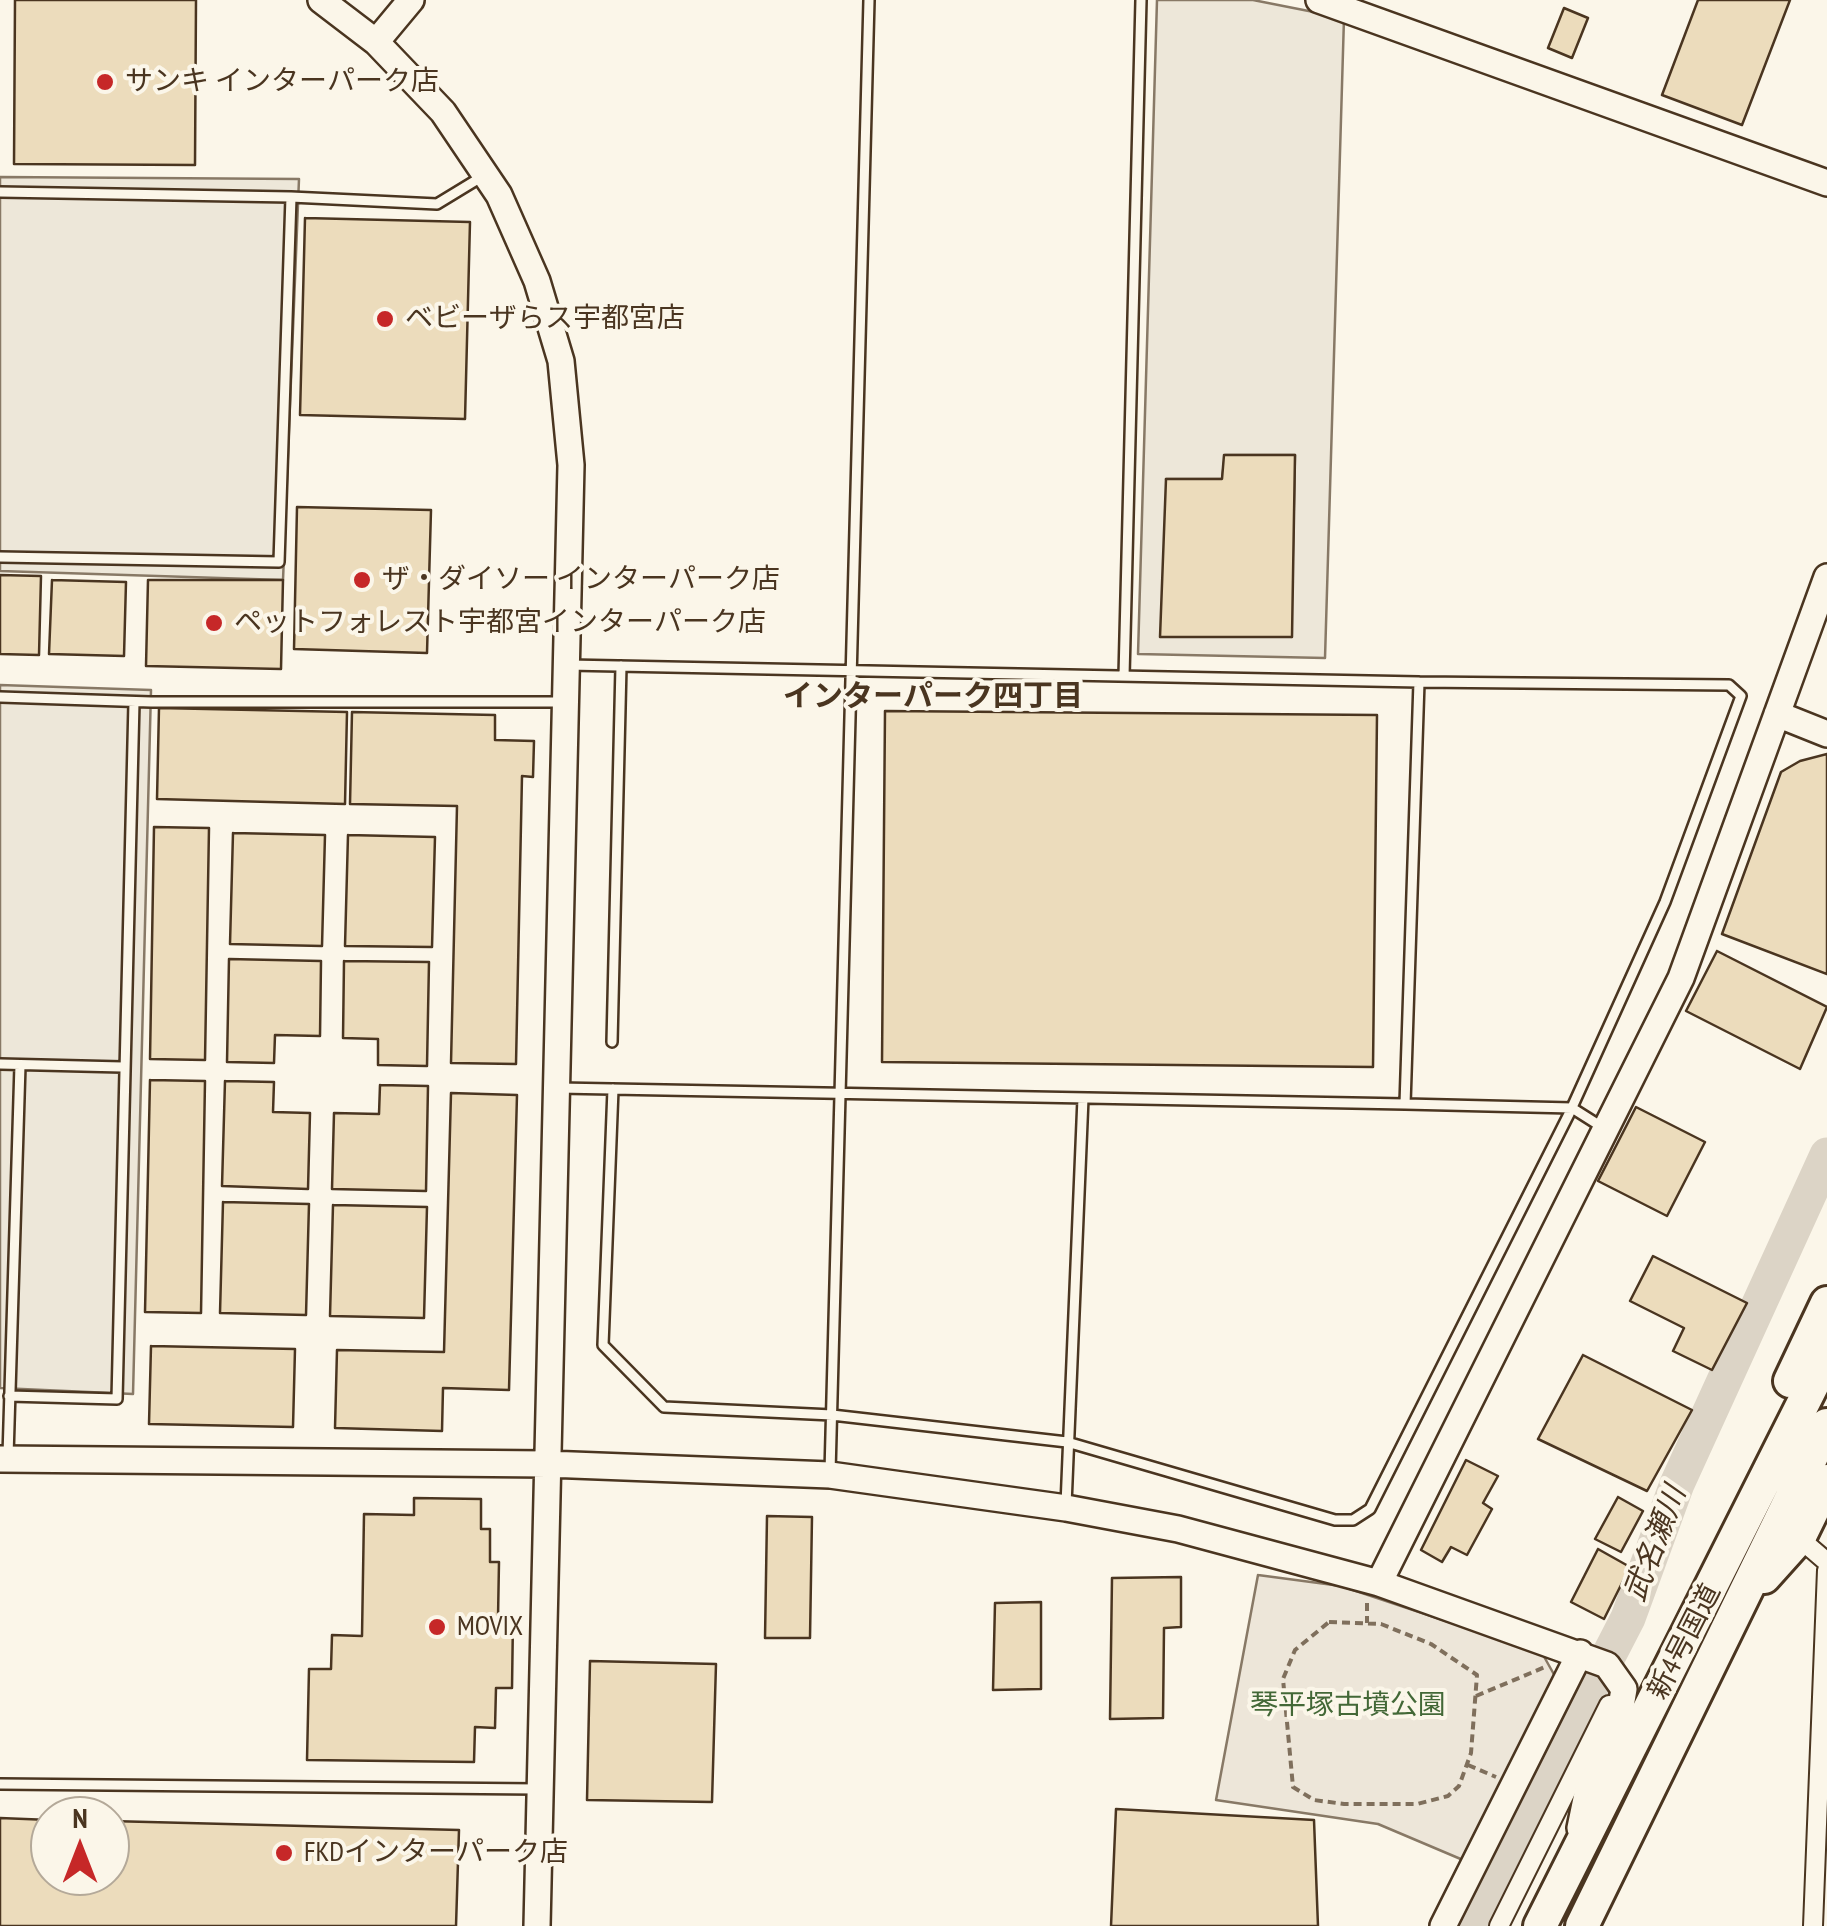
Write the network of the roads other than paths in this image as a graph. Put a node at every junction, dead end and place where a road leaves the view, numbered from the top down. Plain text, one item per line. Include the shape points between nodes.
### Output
1 (321, 0) edge
2 (412, 0) edge
3 (869, 0) edge
4 (1141, 0) edge
5 (1321, 0) edge
6 (376, 42) junction
7 (485, 174) junction
8 (1827, 183) edge
9 (0, 192) edge
10 (290, 197) junction
11 (0, 557) edge
12 (1827, 577) edge
13 (566, 665) junction
14 (621, 666) junction
15 (852, 671) junction
16 (1124, 676) junction
17 (1418, 682) junction
18 (0, 697) edge
19 (134, 702) junction
20 (565, 702) junction
21 (1777, 714) junction
22 (1827, 734) edge
23 (612, 1042) dead end
24 (0, 1064) edge
25 (20, 1065) junction
26 (122, 1067) junction
27 (556, 1088) junction
28 (614, 1088) junction
29 (843, 1093) junction
30 (1082, 1098) junction
31 (1405, 1104) junction
32 (1572, 1108) junction
33 (1605, 1129) junction
34 (1827, 1303) edge
35 (1827, 1356) edge
36 (9, 1396) junction
37 (832, 1415) junction
38 (1827, 1425) edge
39 (1068, 1442) junction
40 (4, 1459) edge
41 (547, 1464) junction
42 (830, 1475) junction
43 (1827, 1481) edge
44 (1066, 1508) junction
45 (1799, 1538) junction
46 (1827, 1562) edge
47 (1827, 1570) edge
48 (1379, 1583) junction
49 (1724, 1599) junction
50 (1580, 1653) junction
51 (1609, 1705) dead end
52 (0, 1784) edge
53 (540, 1789) junction
54 (1574, 1857) junction
55 (537, 1926) edge
56 (1443, 1926) edge
57 (1499, 1926) edge
58 (1540, 1926) edge
59 (1582, 1926) edge
60 (1812, 1926) edge

1 - 6 street
2 - 6 street
3 - 15 lane
4 - 16 lane
5 - 8 street
6 - 7 street via 443,112
7 - 10 lane via 437,204
7 - 13 street via 537,281 561,361 571,465
9 - 10 lane
10 - 11 lane via 279,562
12 - 21 street
13 - 14 lane
13 - 20 street
14 - 15 lane
14 - 23 lane
15 - 16 lane
15 - 29 lane
16 - 17 lane
17 - 31 lane
17 - 32 lane via 1729,686 1740,696 1665,902
18 - 19 lane
19 - 20 lane
19 - 26 lane
20 - 27 street
21 - 22 street
21 - 33 street via 1681,978
24 - 25 lane
25 - 26 lane
25 - 36 lane
26 - 36 lane via 117,1399
27 - 28 lane
27 - 41 street
28 - 29 lane
28 - 37 lane via 604,1345 664,1408
29 - 30 lane
29 - 37 lane
30 - 31 lane
30 - 39 lane
31 - 32 lane
32 - 33 lane
32 - 39 lane via 1370,1509 1353,1520 1335,1520
33 - 48 street
34 - 49 highway via 1768,1428
35 - 49 highway, 新4号国道
36 - 40 lane
37 - 39 lane
37 - 42 lane
38 - 49 highway, 新4号国道
39 - 44 lane
40 - 41 street
41 - 42 street
41 - 53 street
42 - 44 street
43 - 45 highway
44 - 48 street via 1178,1529
45 - 46 street
45 - 49 highway
47 - 60 street
48 - 50 street
49 - 54 highway, 新4号国道
49 - 59 highway, 新4号国道
50 - 54 street via 1607,1665 1624,1689
50 - 56 street
51 - 57 street
52 - 53 lane
53 - 55 street
54 - 58 highway, 新4号国道

